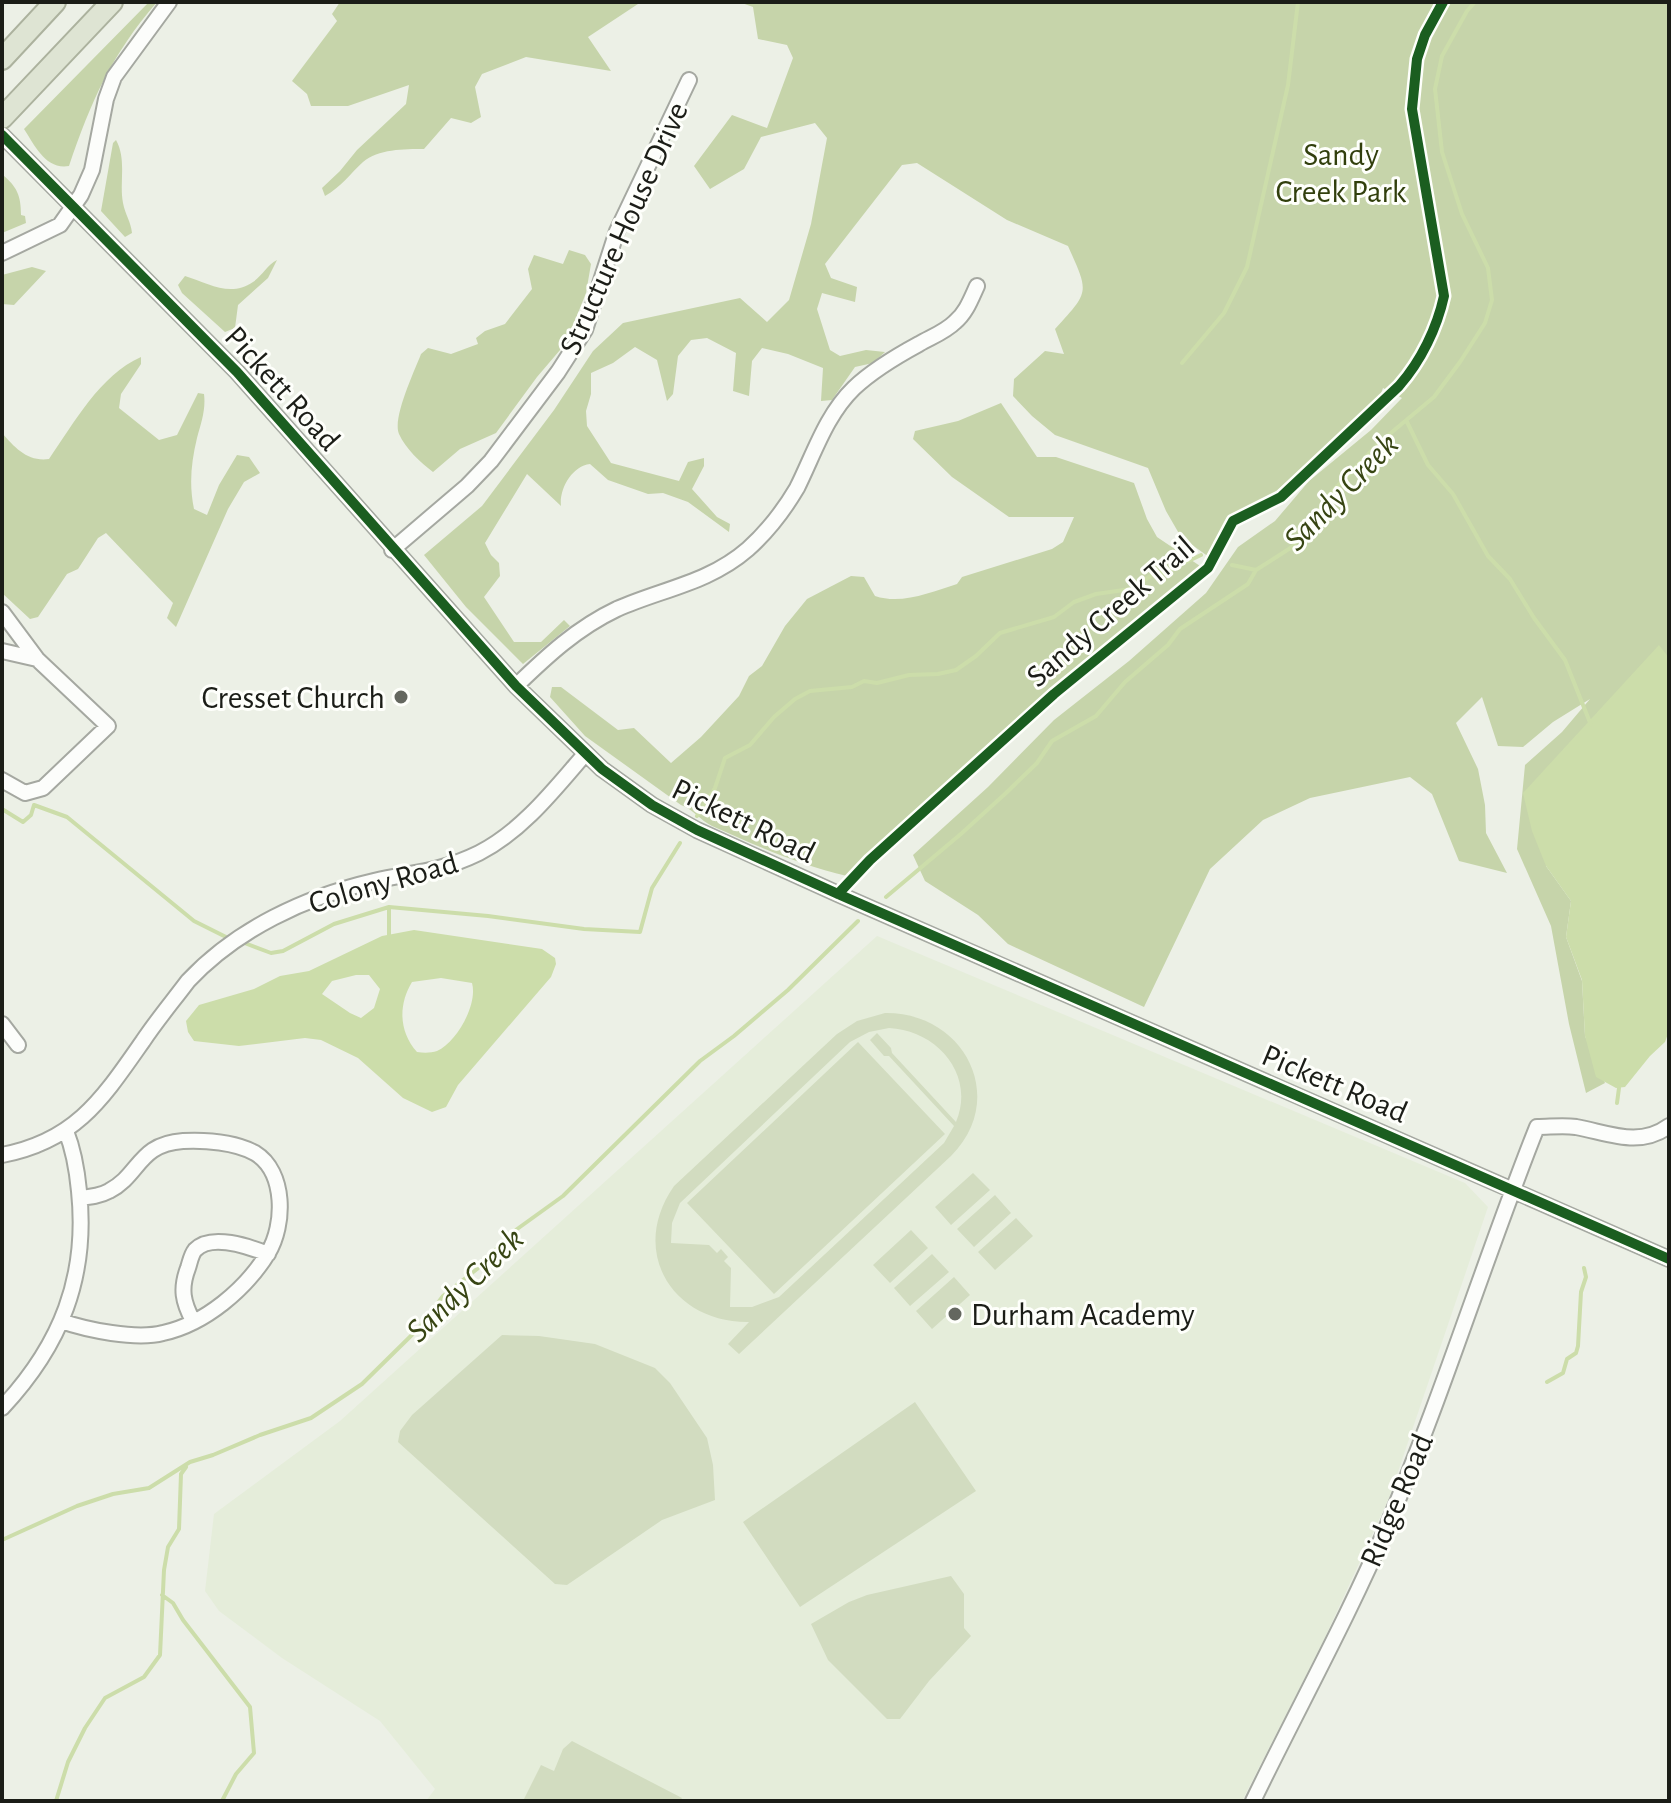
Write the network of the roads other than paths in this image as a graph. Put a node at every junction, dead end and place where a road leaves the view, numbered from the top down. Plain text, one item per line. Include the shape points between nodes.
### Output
1 (55, 2) edge
2 (112, 2) edge
3 (169, 2) edge
4 (2, 59) edge
5 (689, 80) dead end
6 (2, 118) edge
7 (2, 135) edge
8 (73, 207) junction
9 (2, 253) edge
10 (977, 286) dead end
11 (392, 550) junction
12 (2, 612) edge
13 (2, 651) edge
14 (37, 659) junction
15 (516, 686) junction
16 (585, 754) junction
17 (2, 780) edge
18 (2, 1024) edge
19 (18, 1045) dead end
20 (1669, 1126) edge
21 (66, 1131) junction
22 (2, 1155) edge
23 (1512, 1189) junction
24 (80, 1198) junction
25 (268, 1254) junction
26 (1669, 1259) edge
27 (61, 1321) junction
28 (193, 1321) junction
29 (2, 1408) edge
30 (1253, 1801) edge

1 - 4 highway
2 - 6 highway
3 - 8 street via 114,77 92,170
5 - 11 street, Structure House Drive via 617,231 579,340 491,461
7 - 8 street, Pickett Road
8 - 9 street via 60,225
8 - 11 street, Pickett Road via 237,372
10 - 15 street via 956,322 890,360 852,390 781,512 747,550 707,577 588,624
11 - 15 street, Pickett Road
12 - 14 street
13 - 14 street
14 - 17 street via 108,726 43,788 25,793
15 - 16 street, Pickett Road
16 - 21 street, Colony Road via 520,824 479,853 440,870 314,898 245,934 188,981 105,1095
16 - 23 street, Pickett Road via 623,785 697,830
18 - 19 street
20 - 23 street, Ridge Road via 1646,1138 1537,1127
21 - 22 street, Colony Road via 34,1148
21 - 24 street
23 - 26 street, Pickett Road
23 - 30 street, Ridge Road via 1387,1527
24 - 25 street via 112,1190 162,1145 233,1145 256,1154 271,1169 277,1186 278,1229
24 - 27 street via 78,1269
25 - 28 street via 243,1287
25 - 28 street via 220,1243 195,1250 182,1297
27 - 28 street via 149,1335
27 - 29 street via 31,1374

